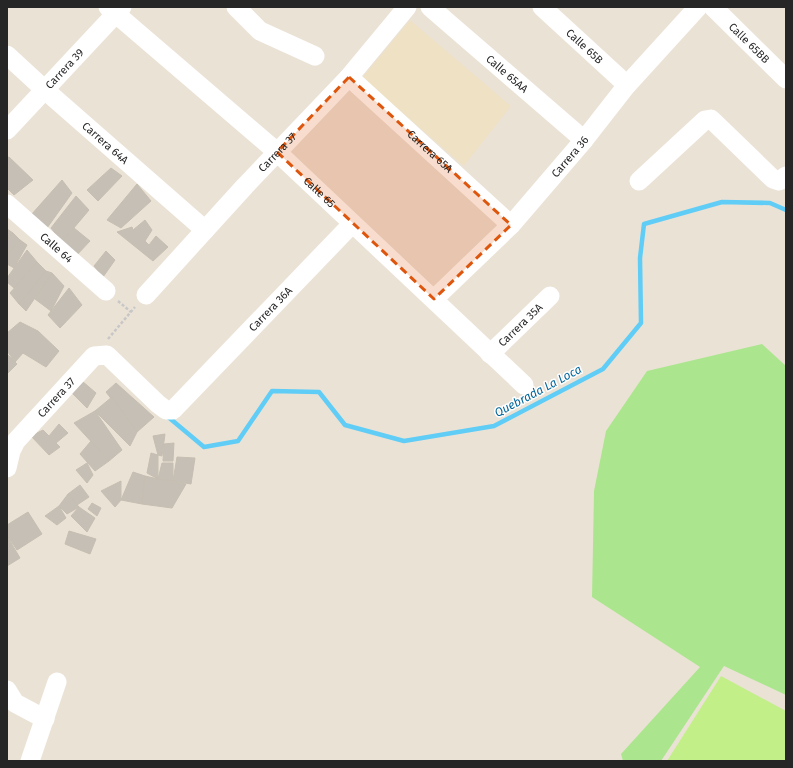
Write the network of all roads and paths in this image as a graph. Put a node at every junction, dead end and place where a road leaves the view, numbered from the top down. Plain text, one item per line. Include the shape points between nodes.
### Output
1 (236, 7) edge
2 (407, 7) edge
3 (430, 7) edge
4 (698, 7) edge
5 (713, 7) edge
6 (544, 8) edge
7 (115, 9) edge
8 (7, 55) edge
9 (315, 56) dead end
10 (349, 77) junction
11 (786, 79) edge
12 (627, 85) junction
13 (45, 90) junction
14 (7, 130) edge
15 (584, 140) junction
16 (277, 152) junction
17 (786, 176) edge
18 (639, 181) dead end
19 (7, 204) edge
20 (352, 224) junction
21 (511, 225) junction
22 (205, 230) junction
23 (106, 291) dead end
24 (146, 295) dead end
25 (550, 296) dead end
26 (434, 299) junction
27 (131, 312) dead end
28 (490, 354) junction
29 (94, 356) junction
30 (524, 385) dead end
31 (7, 468) edge
32 (57, 682) dead end
33 (7, 690) edge
34 (45, 720) junction
35 (30, 761) edge

1 - 9 street via 260,31
2 - 10 street, Carrera 37
3 - 15 street, Calle 65AA
4 - 12 street, Carrera 36
5 - 11 street, Calle 65BB
6 - 12 street, Calle 65B
7 - 13 street, Carrera 39
7 - 16 street, Calle 65
8 - 13 street, Carrera 64A
10 - 16 street, Carrera 37
10 - 21 street, Carrera 65A
12 - 15 street, Carrera 36
13 - 14 street, Carrera 39
13 - 22 street, Carrera 64A
15 - 21 street, Carrera 36
16 - 20 street, Calle 65
16 - 22 street, Carrera 37
17 - 18 street via 779,181 773,179 711,119 705,120
19 - 23 street, Calle 64
20 - 26 street, Calle 65
20 - 29 street, Carrera 36A via 173,410 166,410 107,356
21 - 26 street, Carrera 36
22 - 24 street, Carrera 37
25 - 28 street, Carrera 35A
26 - 28 street, Calle 65
27 - 29 path
28 - 30 street, Calle 65
29 - 31 street, Carrera 37 via 16,441
32 - 34 street
33 - 34 street via 15,703
34 - 35 street

